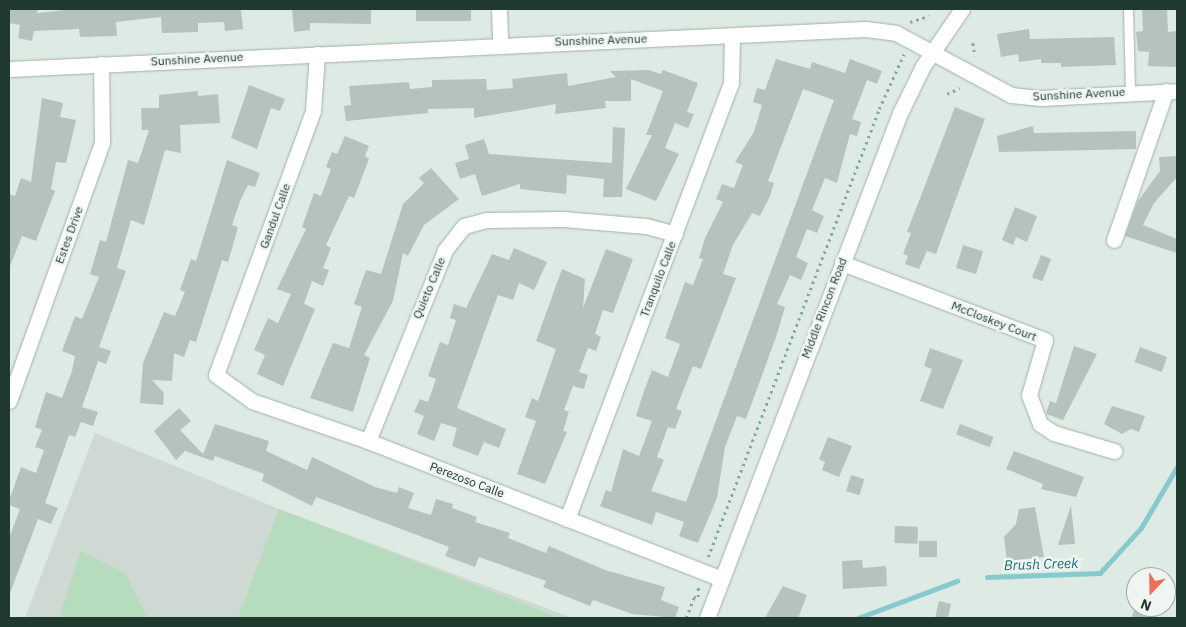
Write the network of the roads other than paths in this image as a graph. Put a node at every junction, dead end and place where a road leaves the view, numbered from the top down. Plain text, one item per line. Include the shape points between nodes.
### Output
1 (499, 9) edge
2 (962, 9) edge
3 (1128, 9) edge
4 (732, 36) junction
5 (500, 43) junction
6 (933, 51) junction
7 (317, 54) junction
8 (101, 64) junction
9 (9, 69) edge
10 (1172, 91) edge
11 (1130, 92) junction
12 (674, 234) junction
13 (1114, 240) dead end
14 (842, 263) junction
15 (216, 375) joint
16 (9, 401) edge
17 (368, 441) junction
18 (1114, 451) dead end
19 (567, 519) junction
20 (722, 579) junction
21 (707, 618) edge

1 - 5 street
2 - 6 street, Middle Rincon Road
3 - 11 lane
4 - 5 street, Sunshine Avenue
4 - 6 street, Sunshine Avenue via 864,29 896,32
4 - 12 street, Tranquilo Calle via 731,83
5 - 7 street, Sunshine Avenue
6 - 11 street, Sunshine Avenue via 1011,95 1041,98
6 - 14 street, Middle Rincon Road via 900,113
7 - 8 street, Sunshine Avenue
7 - 15 street, Gandul Calle via 313,111
8 - 9 street, Sunshine Avenue
8 - 16 street, Estes Drive via 102,142
10 - 11 street, Sunshine Avenue
10 - 13 street
12 - 17 street, Quieto Calle via 646,226 563,219 486,220 464,226 441,258
12 - 19 street, Tranquilo Calle
14 - 18 street, McCloskey Court via 1045,340 1029,395 1040,424 1054,433
14 - 20 street, Middle Rincon Road
15 - 17 street, Perezoso Calle via 252,401
17 - 19 street, Perezoso Calle
19 - 20 street, Perezoso Calle
20 - 21 street, Middle Rincon Road

